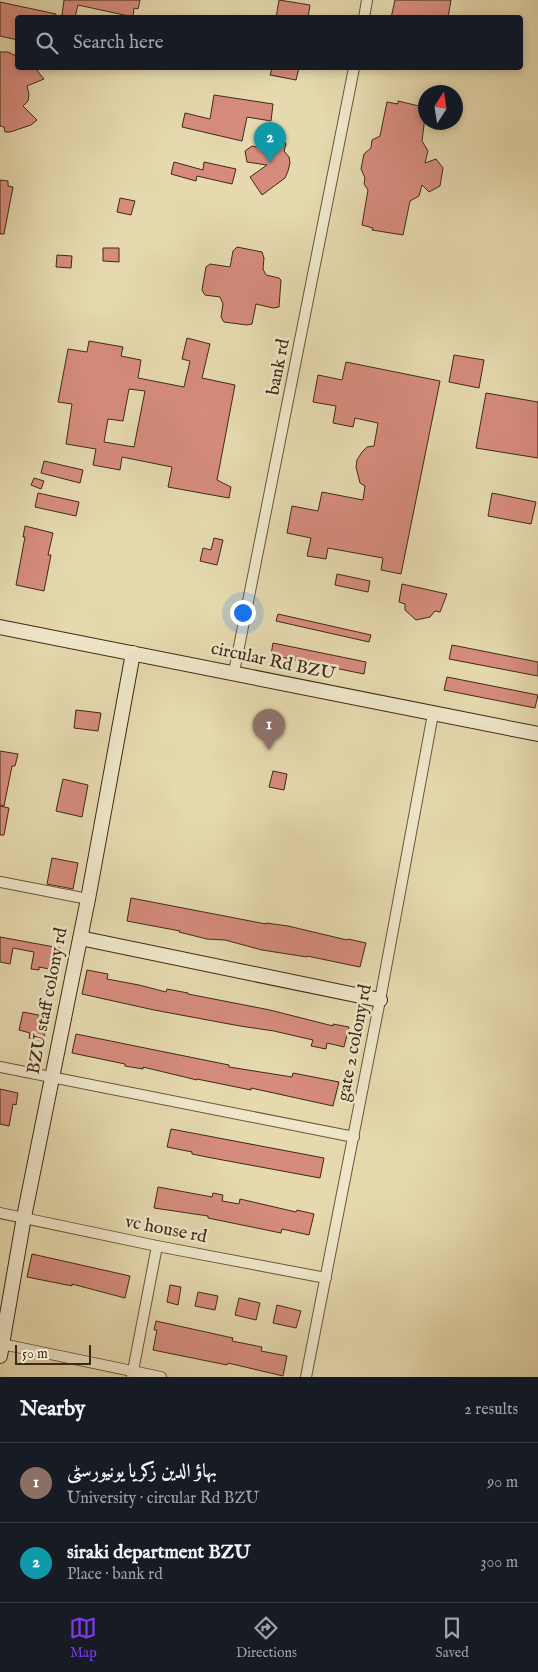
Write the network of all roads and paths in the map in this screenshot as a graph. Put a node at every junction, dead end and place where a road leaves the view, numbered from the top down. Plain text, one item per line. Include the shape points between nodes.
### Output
1 (367, 0) edge
2 (364, 15) edge
3 (354, 70) edge
4 (0, 627) edge
5 (133, 653) junction
6 (234, 672) junction
7 (433, 714) junction
8 (538, 734) edge
9 (0, 882) edge
10 (88, 899) junction
11 (80, 938) junction
12 (380, 1000) junction
13 (0, 1067) edge
14 (52, 1077) junction
15 (354, 1137) junction
16 (0, 1213) edge
17 (24, 1217) junction
18 (157, 1246) junction
19 (326, 1278) junction
20 (4, 1307) edge
21 (1, 1350) edge
22 (132, 1374) edge
23 (161, 1377) edge
24 (306, 1377) edge

1 - 2 street
3 - 6 street, bank rd
4 - 5 street, circular Rd BZU
5 - 6 street, circular Rd BZU
5 - 10 street, BZU staff colony rd
6 - 7 street, circular Rd BZU
7 - 8 street, circular Rd BZU
7 - 12 street, gate 2 colony rd
9 - 10 street
10 - 11 street, BZU staff colony rd
11 - 12 street
11 - 14 street, BZU staff colony rd
12 - 15 street, gate 2 colony rd
13 - 14 street
14 - 15 street
14 - 17 street, BZU staff colony rd
15 - 19 street, gate 2 colony rd
16 - 17 street, vc house rd
17 - 18 street, vc house rd
17 - 20 street, BZU staff colony rd
18 - 19 street, vc house rd
18 - 22 street
19 - 24 street, gate 2 colony rd
20 - 21 street, BZU staff colony rd
21 - 22 street
22 - 23 street

